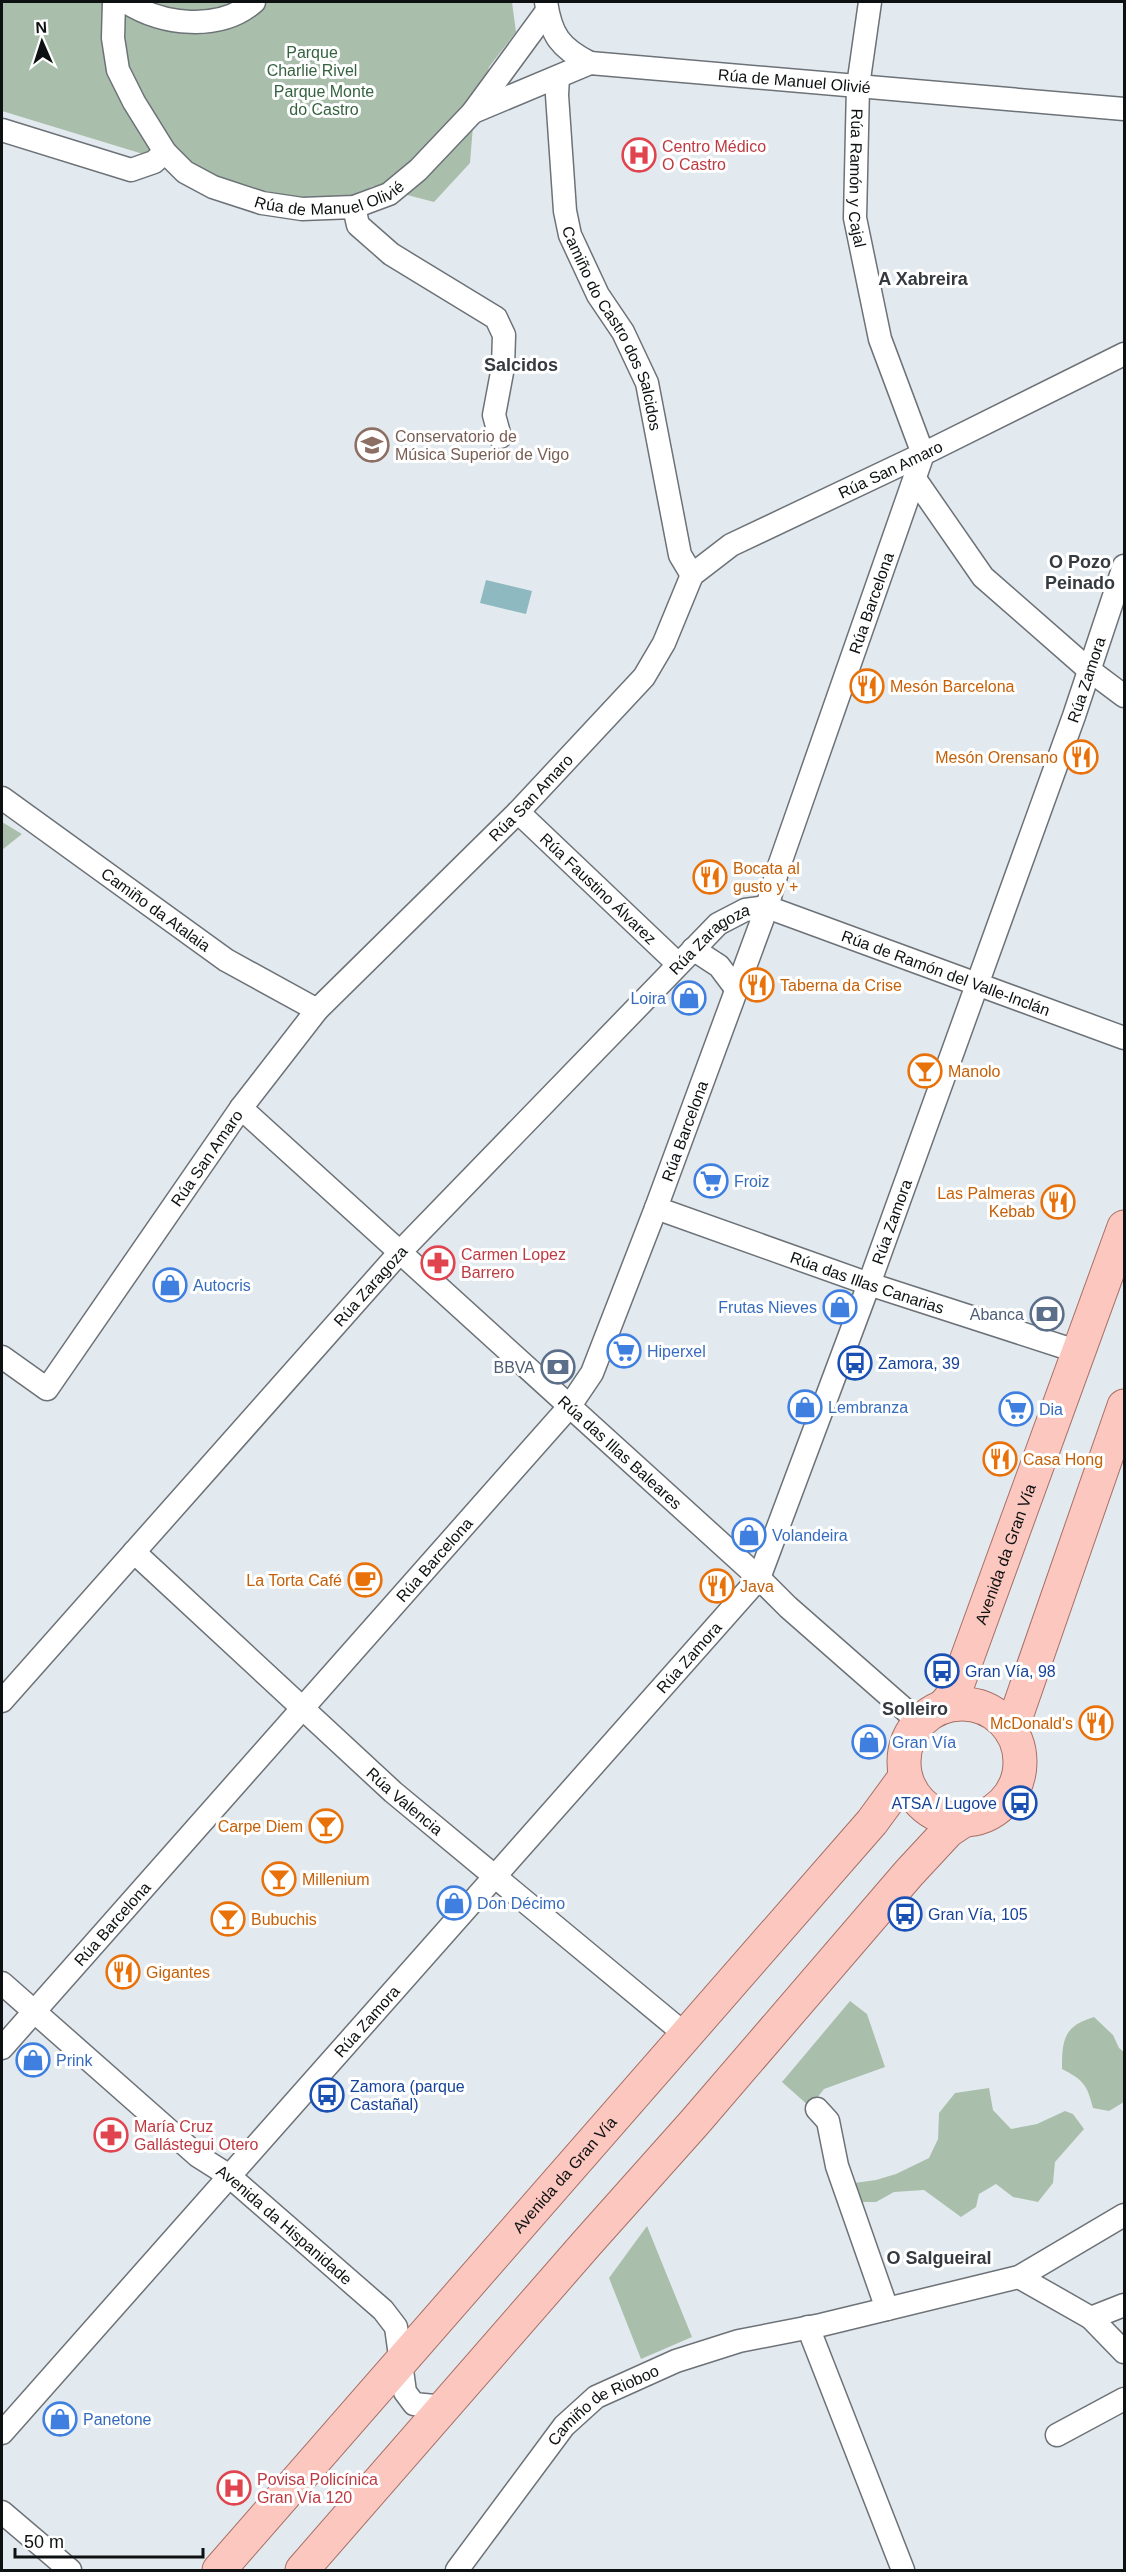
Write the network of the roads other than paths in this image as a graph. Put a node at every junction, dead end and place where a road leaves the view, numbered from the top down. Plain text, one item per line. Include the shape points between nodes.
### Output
1 (114, 2) edge
2 (126, 2) edge
3 (254, 2) edge
4 (870, 2) edge
5 (547, 6) edge
6 (590, 63) junction
7 (558, 77) junction
8 (858, 86) junction
9 (1125, 109) edge
10 (473, 112) junction
11 (2, 130) edge
12 (165, 152) junction
13 (354, 207) junction
14 (1125, 354) edge
15 (500, 437) dead end
16 (923, 454) junction
17 (915, 479) junction
18 (1125, 566) edge
19 (692, 575) junction
20 (1088, 669) junction
21 (1125, 696) edge
22 (2, 798) edge
23 (518, 812) junction
24 (767, 907) junction
25 (686, 956) junction
26 (977, 986) junction
27 (737, 990) junction
28 (317, 1011) junction
29 (1125, 1038) edge
30 (241, 1108) junction
31 (657, 1208) junction
32 (1125, 1227) edge
33 (401, 1251) junction
34 (869, 1284) junction
35 (1079, 1352) junction
36 (2, 1357) edge
37 (1125, 1406) edge
38 (568, 1407) junction
39 (134, 1552) junction
40 (759, 1578) junction
41 (2, 1701) edge
42 (303, 1707) junction
43 (931, 1715) junction
44 (1011, 1731) junction
45 (905, 1777) junction
46 (963, 1821) junction
47 (496, 1876) junction
48 (2, 1983) edge
49 (33, 2012) junction
50 (686, 2035) junction
51 (2, 2048) edge
52 (817, 2109) dead end
53 (228, 2175) junction
54 (1125, 2215) edge
55 (1019, 2277) junction
56 (1125, 2305) edge
57 (887, 2309) junction
58 (1091, 2318) junction
59 (808, 2327) junction
60 (1125, 2352) edge
61 (401, 2362) junction
62 (1125, 2399) edge
63 (445, 2407) junction
64 (2, 2433) edge
65 (1057, 2435) dead end
66 (2, 2512) edge
67 (70, 2571) edge
68 (219, 2571) edge
69 (303, 2571) edge
70 (457, 2571) edge
71 (903, 2571) edge

1 - 12 street, Rúa de Manuel Olivié via 112,38 118,70
2 - 3 street via 180,23 221,19
4 - 8 street, Rúa Ramón y Cajal
5 - 6 street via 556,36 569,52
5 - 10 street, Rúa de Manuel Olivié
6 - 7 street, Rúa de Manuel Olivié
6 - 8 street, Rúa de Manuel Olivié
7 - 10 street, Rúa de Manuel Olivié
7 - 19 street, Camiño do Castro dos Salcidos via 565,211 570,235 597,295 623,332 647,383 680,555
8 - 9 street, Rúa de Manuel Olivié
8 - 16 street, Rúa Ramón y Cajal via 855,218 880,339
10 - 13 street, Rúa de Manuel Olivié via 418,170 389,194
11 - 12 street via 131,170 154,162
12 - 13 street, Rúa de Manuel Olivié via 185,172 213,187 262,203 302,209
13 - 15 street via 358,225 391,254 496,318 504,335 494,415
14 - 16 street, Rúa San Amaro
16 - 17 street, Rúa Barcelona
16 - 19 street, Rúa San Amaro via 731,545
17 - 20 street via 983,577
17 - 24 street, Rúa Barcelona
18 - 20 street, Rúa Zamora
19 - 23 street, Rúa San Amaro via 664,643 644,677
20 - 21 street
20 - 26 street, Rúa Zamora
22 - 28 street, Camiño da Atalaia via 226,960
23 - 25 street, Rúa Faustino Álvarez
23 - 28 street, Rúa San Amaro
24 - 25 street, Rúa Zaragoza via 745,910 718,924
24 - 26 street, Rúa de Ramón del Valle-Inclán
24 - 27 street, Rúa Barcelona
25 - 27 street via 719,966
25 - 33 street, Rúa Zaragoza
26 - 29 street, Rúa de Ramón del Valle-Inclán
26 - 34 street, Rúa Zamora
27 - 31 street, Rúa Barcelona
28 - 30 street, Rúa San Amaro
30 - 33 street, Rúa das Illas Baleares
30 - 36 street, Rúa San Amaro via 47,1389
31 - 34 street, Rúa das Illas Canarias
31 - 38 street, Rúa Barcelona via 592,1373
32 - 35 main road, Avenida da Gran Vía
33 - 38 street, Rúa das Illas Baleares
33 - 39 street, Rúa Zaragoza
34 - 35 street, Rúa das Illas Canarias
34 - 40 street, Rúa Zamora
35 - 43 main road, Avenida da Gran Vía via 957,1686 953,1695
37 - 44 main road
38 - 40 street, Rúa das Illas Baleares
38 - 42 street, Rúa Barcelona
39 - 41 street, Rúa Zaragoza
39 - 42 street, Rúa Valencia
40 - 43 street, Rúa das Illas Baleares via 788,1607
40 - 47 street, Rúa Zamora
42 - 47 street, Rúa Valencia via 393,1792
42 - 49 street, Rúa Barcelona
43 - 44 main road via 962,1704 981,1707
43 - 45 main road, Avenida da Gran Vía via 910,1735 905,1748
44 - 46 main road via 1020,1761 1014,1789 993,1812
45 - 46 main road via 913,1795 926,1809 944,1818
45 - 50 main road, Avenida da Gran Vía via 872,1822
46 - 63 main road via 948,1831 913,1869
47 - 50 street, Rúa Valencia
47 - 53 street, Rúa Zamora
48 - 49 street, Avenida da Hispanidade
49 - 51 street, Rúa Barcelona
49 - 53 street, Avenida da Hispanidade via 198,2156
50 - 61 main road, Avenida da Gran Vía
52 - 57 street via 828,2121 837,2166
53 - 61 street, Avenida da Hispanidade via 383,2310 396,2327
53 - 64 street, Rúa Zamora
54 - 55 street, Camiño de Rioboo
55 - 57 street, Camiño de Rioboo
55 - 58 street
56 - 58 street
57 - 59 street, Camiño de Rioboo
58 - 60 street
59 - 70 street, Camiño de Rioboo via 691,2355 596,2397 564,2426
59 - 71 street
61 - 63 street, Avenida da Hispanidade via 405,2392 414,2404
61 - 68 main road, Avenida da Gran Vía
62 - 65 street
63 - 69 main road
66 - 67 street

